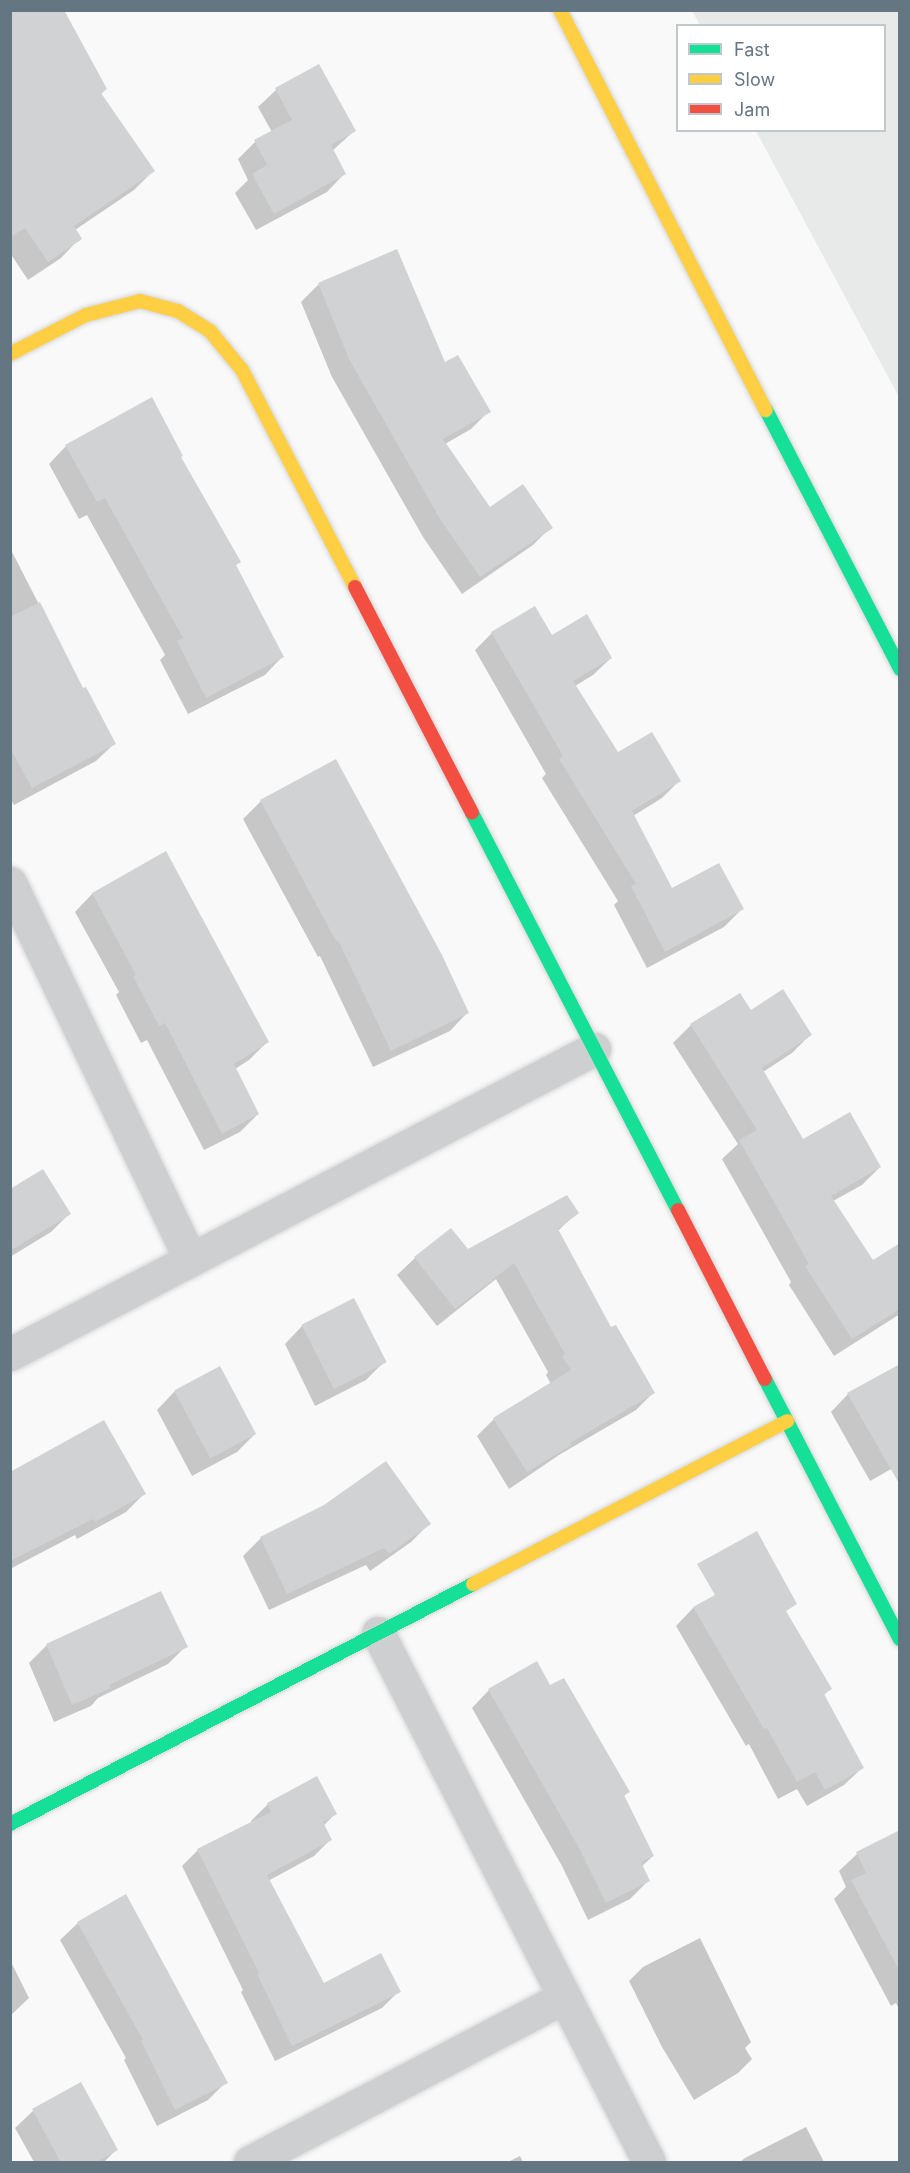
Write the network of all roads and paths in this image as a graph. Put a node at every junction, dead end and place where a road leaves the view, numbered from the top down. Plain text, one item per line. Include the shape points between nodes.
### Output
1 (560, 10) edge
2 (10, 354) edge
3 (900, 669) edge
4 (10, 883) edge
5 (594, 1049) junction
6 (191, 1260) junction
7 (10, 1354) edge
8 (787, 1421) junction
9 (378, 1633) junction
10 (900, 1639) edge
11 (10, 1824) edge
12 (564, 1996) junction
13 (250, 2163) edge
14 (649, 2163) edge

1 - 3 street
2 - 5 street via 86,315 140,301 178,311 210,331 242,370
4 - 6 street
5 - 6 street
5 - 8 street
6 - 7 street
8 - 9 street
8 - 10 street
9 - 11 street
9 - 12 street
12 - 13 street
12 - 14 street

